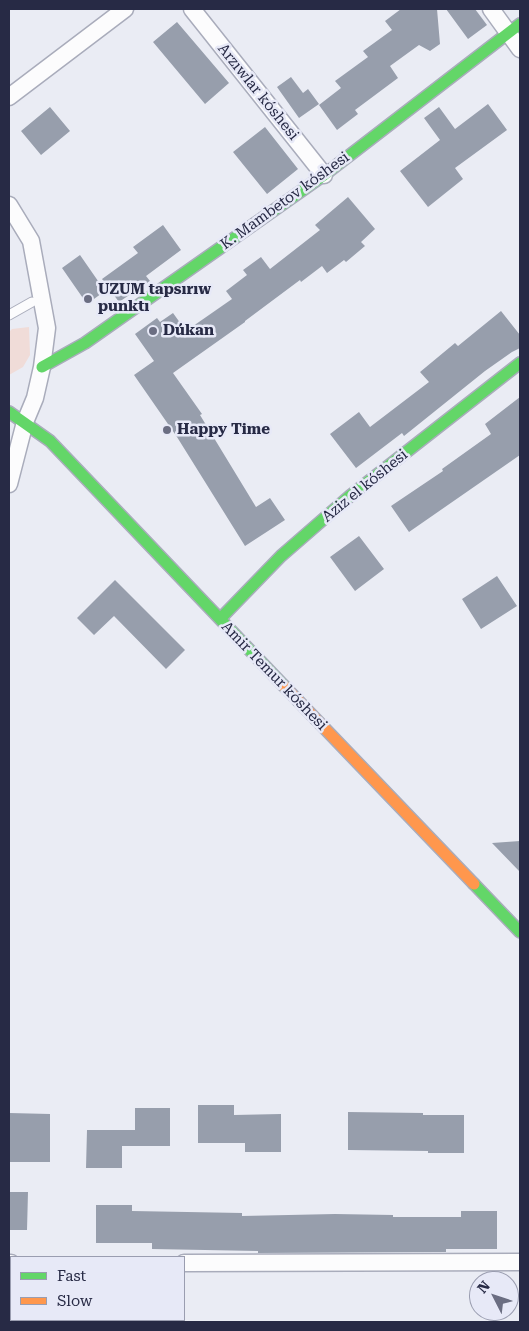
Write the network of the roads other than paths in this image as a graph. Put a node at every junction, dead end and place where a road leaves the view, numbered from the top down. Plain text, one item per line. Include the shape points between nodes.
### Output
1 (125, 9) edge
2 (192, 9) edge
3 (491, 9) edge
4 (514, 28) edge
5 (520, 49) edge
6 (9, 97) edge
7 (324, 175) junction
8 (9, 205) edge
9 (32, 302) dead end
10 (9, 315) edge
11 (520, 363) edge
12 (42, 367) junction
13 (9, 412) edge
14 (25, 422) junction
15 (9, 484) edge
16 (220, 619) junction
17 (520, 932) edge
18 (520, 1262) edge
19 (185, 1263) edge

1 - 6 street
2 - 7 street, Arzıwlar kóshesi
3 - 4 street
4 - 5 street
4 - 7 street, K. Mambetov kóshesi
7 - 12 street, K. Mambetov kóshesi via 85,343
8 - 12 street via 31,241 47,328
9 - 10 lane
11 - 16 street, Aziz el kóshesi via 350,496 281,556
12 - 14 street
13 - 14 street, Amir Temur kóshesi
14 - 15 street
14 - 16 street, Amir Temur kóshesi via 50,441
16 - 17 street, Amir Temur kóshesi
18 - 19 street

